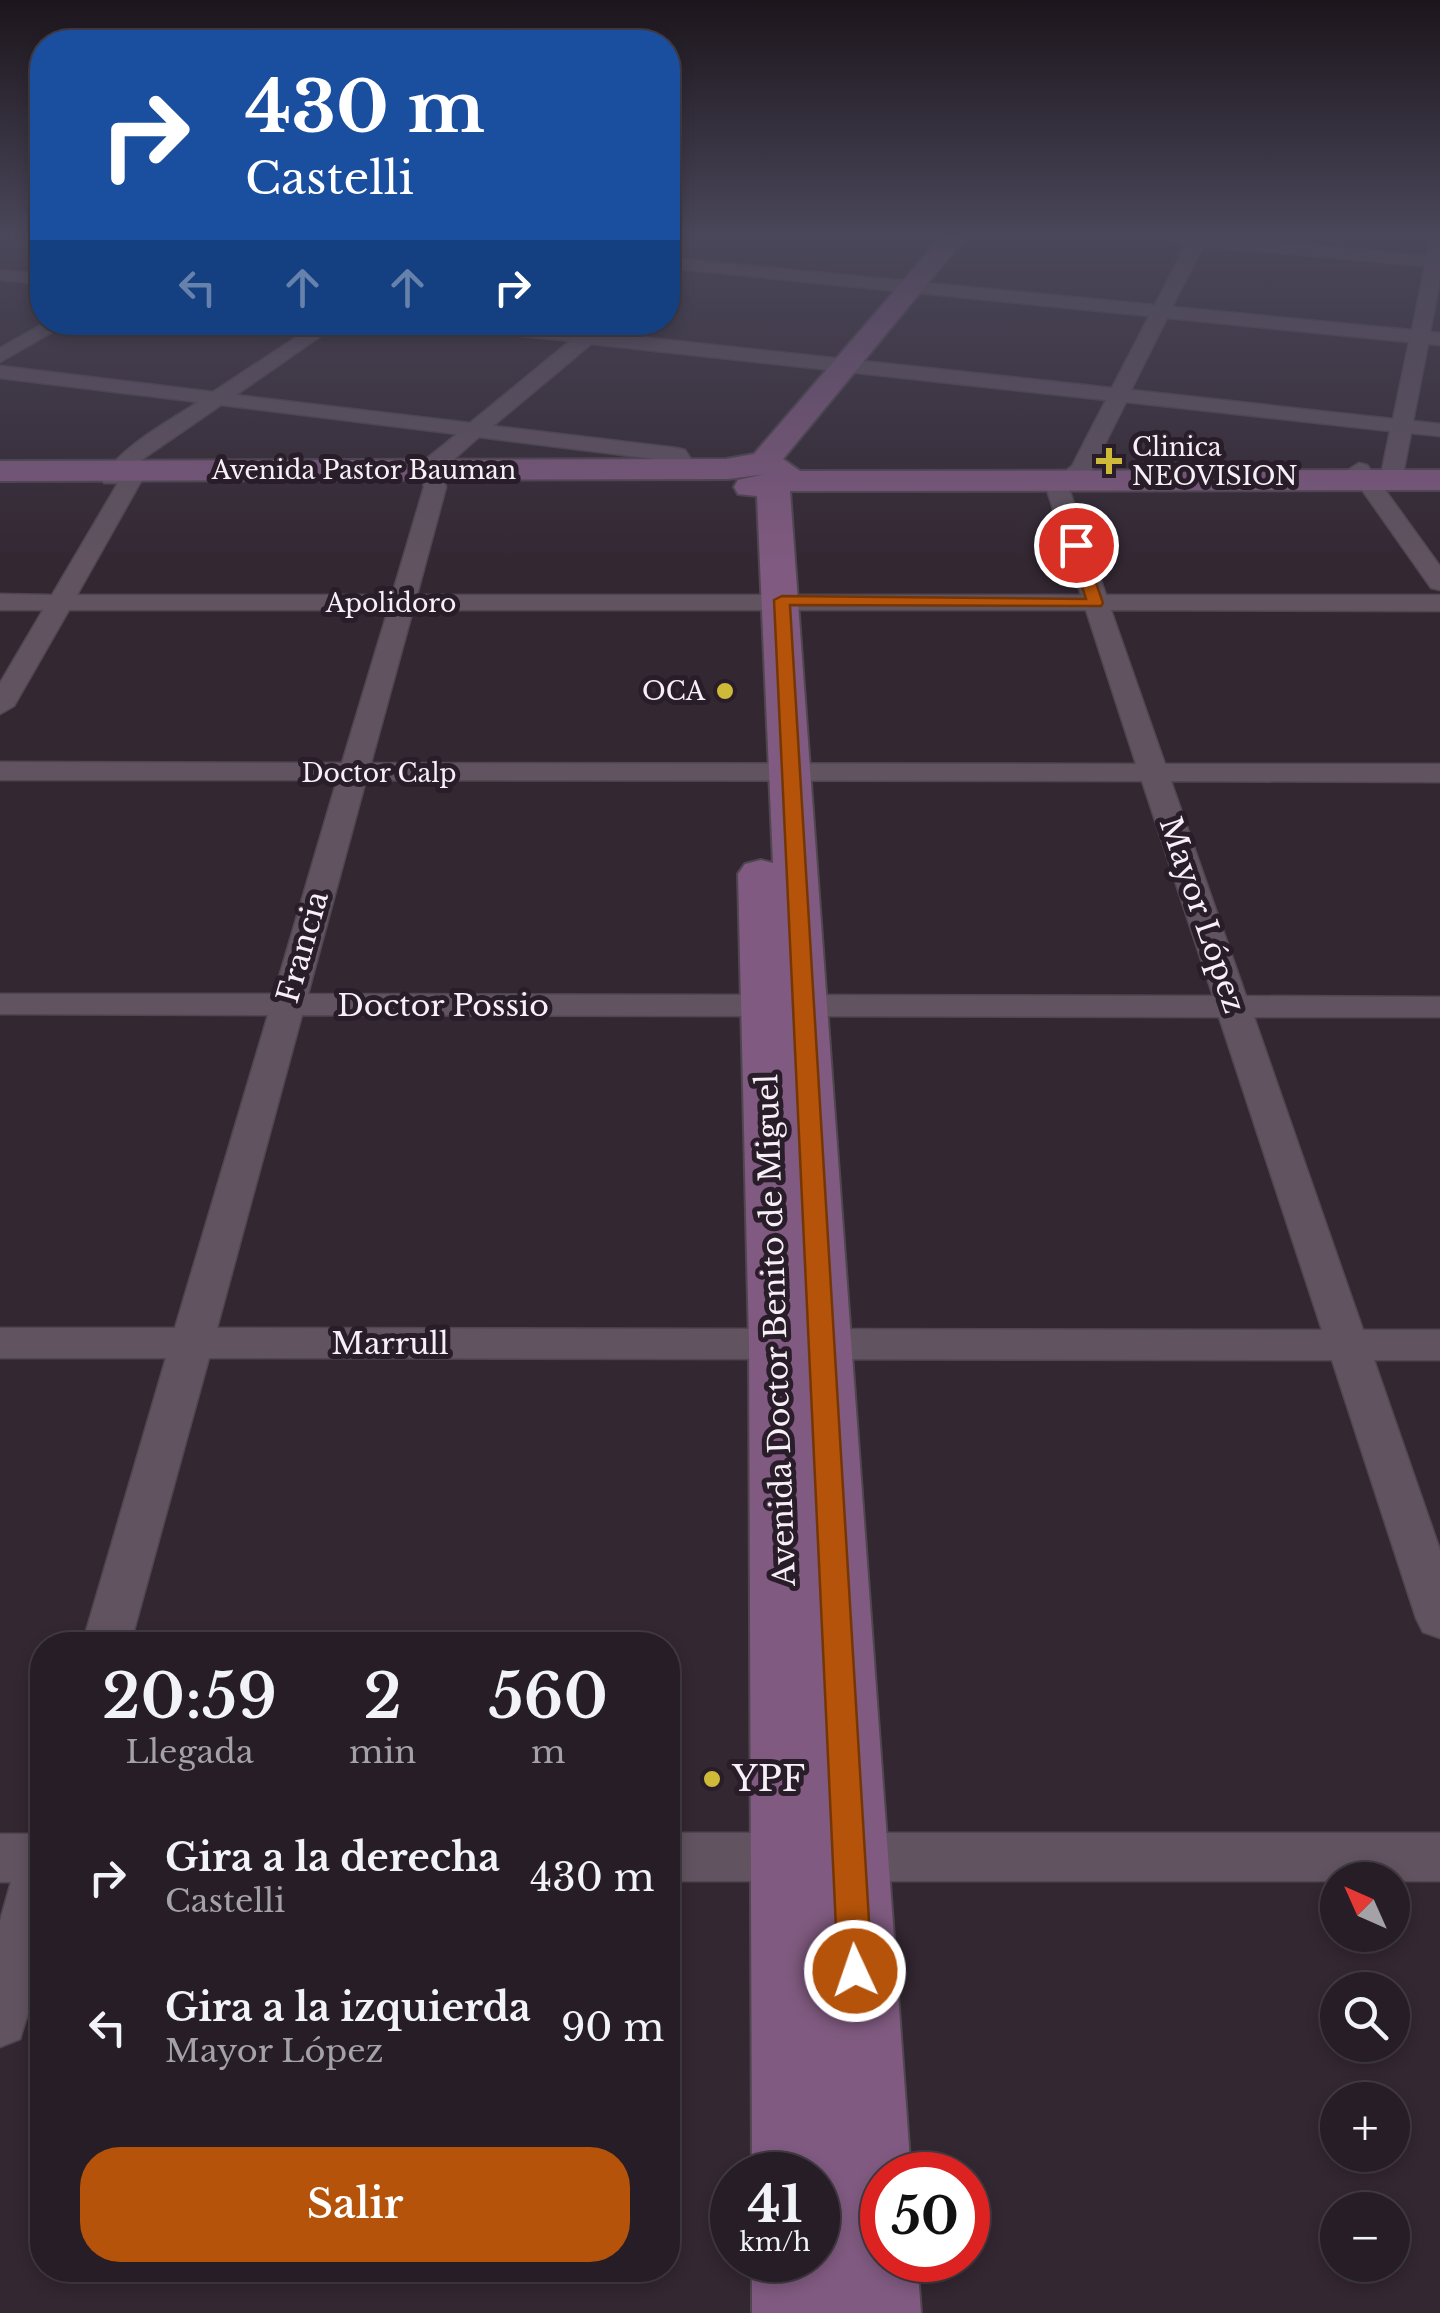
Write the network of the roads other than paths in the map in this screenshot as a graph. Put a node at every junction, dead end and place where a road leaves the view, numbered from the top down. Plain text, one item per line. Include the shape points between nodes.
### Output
1 (296, 346) edge
2 (576, 346) edge
3 (659, 346) edge
4 (862, 346) edge
5 (1141, 346) edge
6 (1416, 346) edge
7 (845, 366) junction
8 (0, 372) edge
9 (1116, 395) junction
10 (218, 398) junction
11 (1400, 426) junction
12 (476, 429) junction
13 (1440, 430) edge
14 (662, 469) junction
15 (0, 470) edge
16 (1440, 470) edge
17 (124, 475) junction
18 (432, 475) junction
19 (1071, 475) junction
20 (1380, 475) junction
21 (757, 476) junction
22 (0, 480) edge
23 (1440, 480) edge
24 (1440, 583) edge
25 (768, 600) junction
26 (64, 601) junction
27 (0, 602) edge
28 (400, 603) junction
29 (1096, 603) junction
30 (1440, 603) edge
31 (0, 706) edge
32 (0, 771) edge
33 (352, 773) junction
34 (774, 773) junction
35 (1153, 773) junction
36 (1440, 773) edge
37 (0, 1004) edge
38 (287, 1006) junction
39 (1232, 1007) junction
40 (1440, 1007) edge
41 (785, 1008) junction
42 (0, 1343) edge
43 (802, 1343) junction
44 (191, 1344) junction
45 (1347, 1345) junction
46 (1440, 1345) edge
47 (1440, 1618) edge
48 (110, 1632) edge
49 (680, 1857) edge
50 (820, 1857) junction
51 (1440, 1857) edge
52 (0, 1858) edge
53 (30, 1858) edge
54 (30, 1912) edge
55 (0, 2019) edge
56 (798, 2152) edge
57 (798, 2282) edge
58 (798, 2313) edge
59 (874, 2313) edge

1 - 10 street
2 - 12 street
3 - 7 street
4 - 7 main road
5 - 9 street
6 - 11 street
7 - 9 street
7 - 21 main road
8 - 10 street
9 - 11 street
9 - 19 street
10 - 12 street
10 - 17 street
11 - 13 street
11 - 20 street
12 - 14 street via 680,459
12 - 18 street
14 - 18 main road, Avenida Pastor Bauman
14 - 21 main road, Avenida Pastor Bauman
15 - 17 main road, Avenida Pastor Bauman
16 - 20 main road
17 - 18 main road, Avenida Pastor Bauman
17 - 22 main road, Avenida Pastor Bauman
17 - 26 street
18 - 21 main road, Avenida Pastor Bauman
18 - 28 street, Francia
19 - 20 main road
19 - 21 main road
19 - 29 street, Mayor López via 1057,487
20 - 23 main road
20 - 24 street
21 - 25 main road, Avenida Doctor Benito de Miguel
25 - 28 street, Apolidoro
25 - 29 street, Apolidoro
25 - 34 main road, Avenida Doctor Benito de Miguel
26 - 27 street, Apolidoro
26 - 28 street, Apolidoro
26 - 31 street
28 - 33 street, Francia
29 - 30 street, Apolidoro
29 - 35 street, Mayor López
32 - 33 street, Doctor Calp
33 - 34 street, Doctor Calp
33 - 38 street, Francia
34 - 35 street, Doctor Calp
34 - 41 main road, Avenida Doctor Benito de Miguel
35 - 36 street, Doctor Calp
35 - 39 street, Mayor López
37 - 38 street, Doctor Possio
38 - 41 street, Doctor Possio
38 - 44 street, Francia
39 - 40 street, Doctor Possio
39 - 41 street, Doctor Possio
39 - 45 street, Mayor López
41 - 43 main road, Avenida Doctor Benito de Miguel
42 - 44 street, Marrull
43 - 44 street, Marrull
43 - 45 street, Marrull
43 - 50 main road, Avenida Doctor Benito de Miguel
44 - 48 street, Francia
45 - 46 street, Marrull
45 - 47 street, Mayor López
49 - 50 street
50 - 51 street
50 - 56 main road, Avenida Doctor Benito de Miguel
50 - 59 main road, Avenida Doctor Benito de Miguel
52 - 53 street
54 - 55 street
57 - 58 main road

